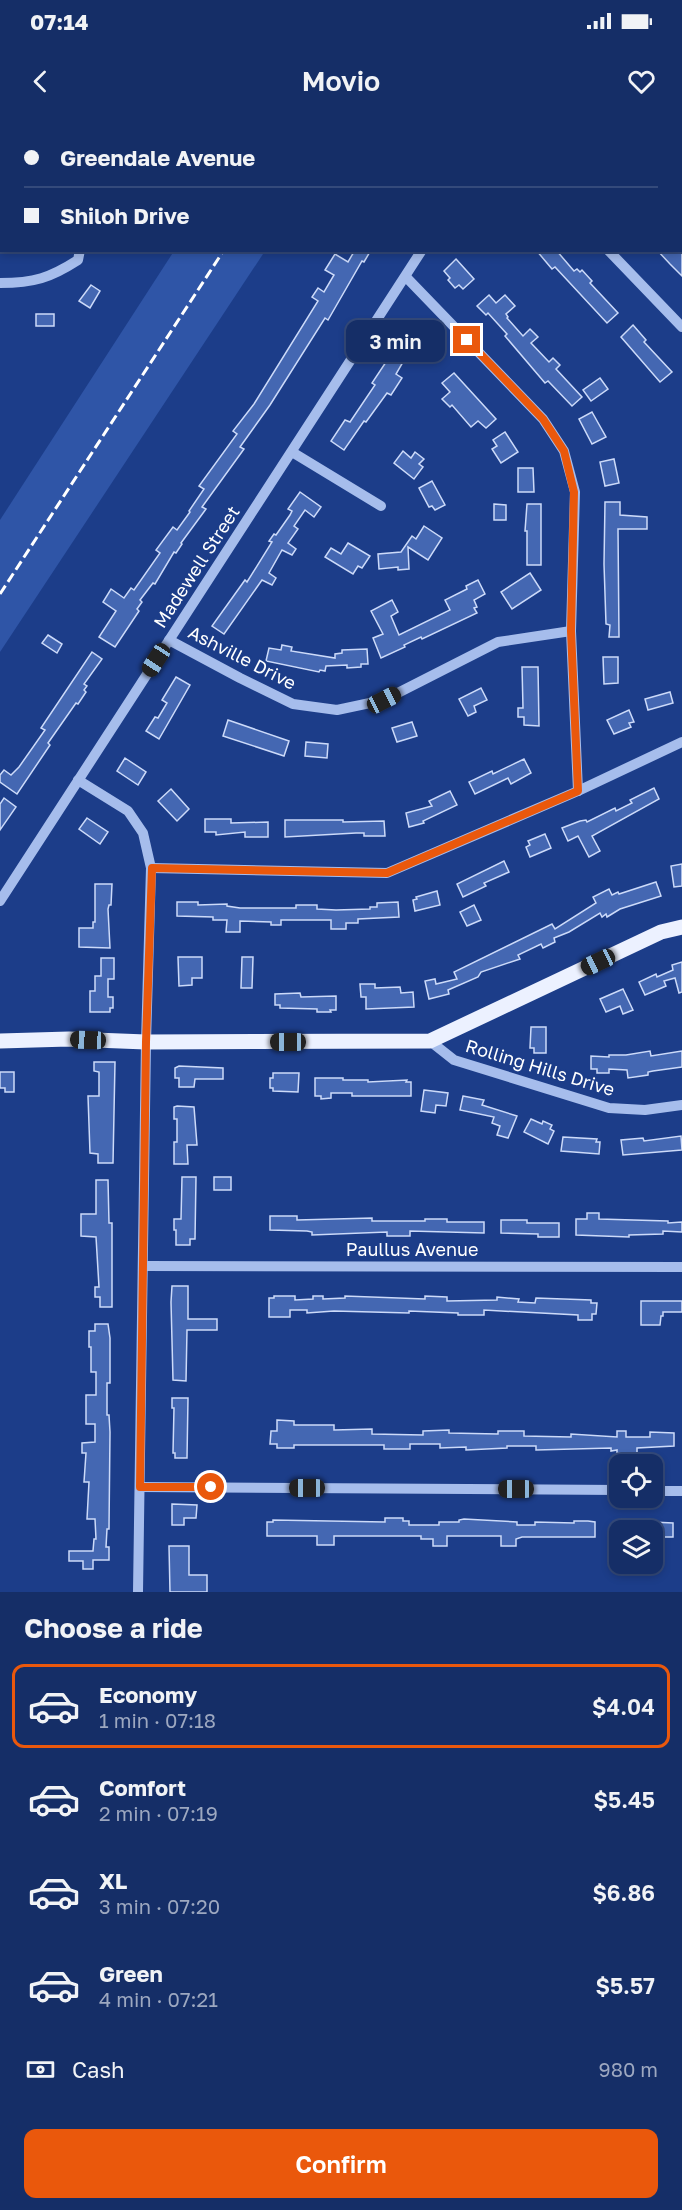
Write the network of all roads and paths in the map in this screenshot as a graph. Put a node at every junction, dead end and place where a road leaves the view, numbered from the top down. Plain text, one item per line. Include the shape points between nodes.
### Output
1 (80, 252) edge
2 (421, 252) edge
3 (610, 252) edge
4 (406, 277) junction
5 (0, 283) edge
6 (682, 327) edge
7 (292, 452) junction
8 (381, 506) dead end
9 (571, 631) junction
10 (169, 640) junction
11 (682, 742) edge
12 (78, 780) junction
13 (578, 791) junction
14 (152, 868) junction
15 (0, 901) edge
16 (682, 927) edge
17 (0, 1041) edge
18 (430, 1041) junction
19 (146, 1042) junction
20 (682, 1105) edge
21 (143, 1266) junction
22 (682, 1267) edge
23 (140, 1487) junction
24 (609, 1490) edge
25 (663, 1491) edge
26 (682, 1491) edge
27 (138, 1592) edge

1 - 5 street via 78,260 57,274 25,283
2 - 4 street, Madewell Street
3 - 6 street
4 - 7 street, Madewell Street
4 - 9 street via 543,419 564,451 574,492
7 - 8 street
7 - 10 street, Madewell Street
9 - 10 street, Ashville Drive via 498,642 384,700 337,710 293,704
9 - 13 street
10 - 12 street, Madewell Street
11 - 13 street
12 - 14 street via 128,811 143,833
12 - 15 street, Madewell Street
13 - 14 street via 387,873
14 - 19 street
16 - 18 main road via 661,932
17 - 19 main road
18 - 19 main road
18 - 20 street, Rolling Hills Drive via 454,1060 609,1108 645,1110
19 - 21 street
21 - 22 street, Paullus Avenue
21 - 23 street
23 - 24 street
23 - 27 street
25 - 26 street

